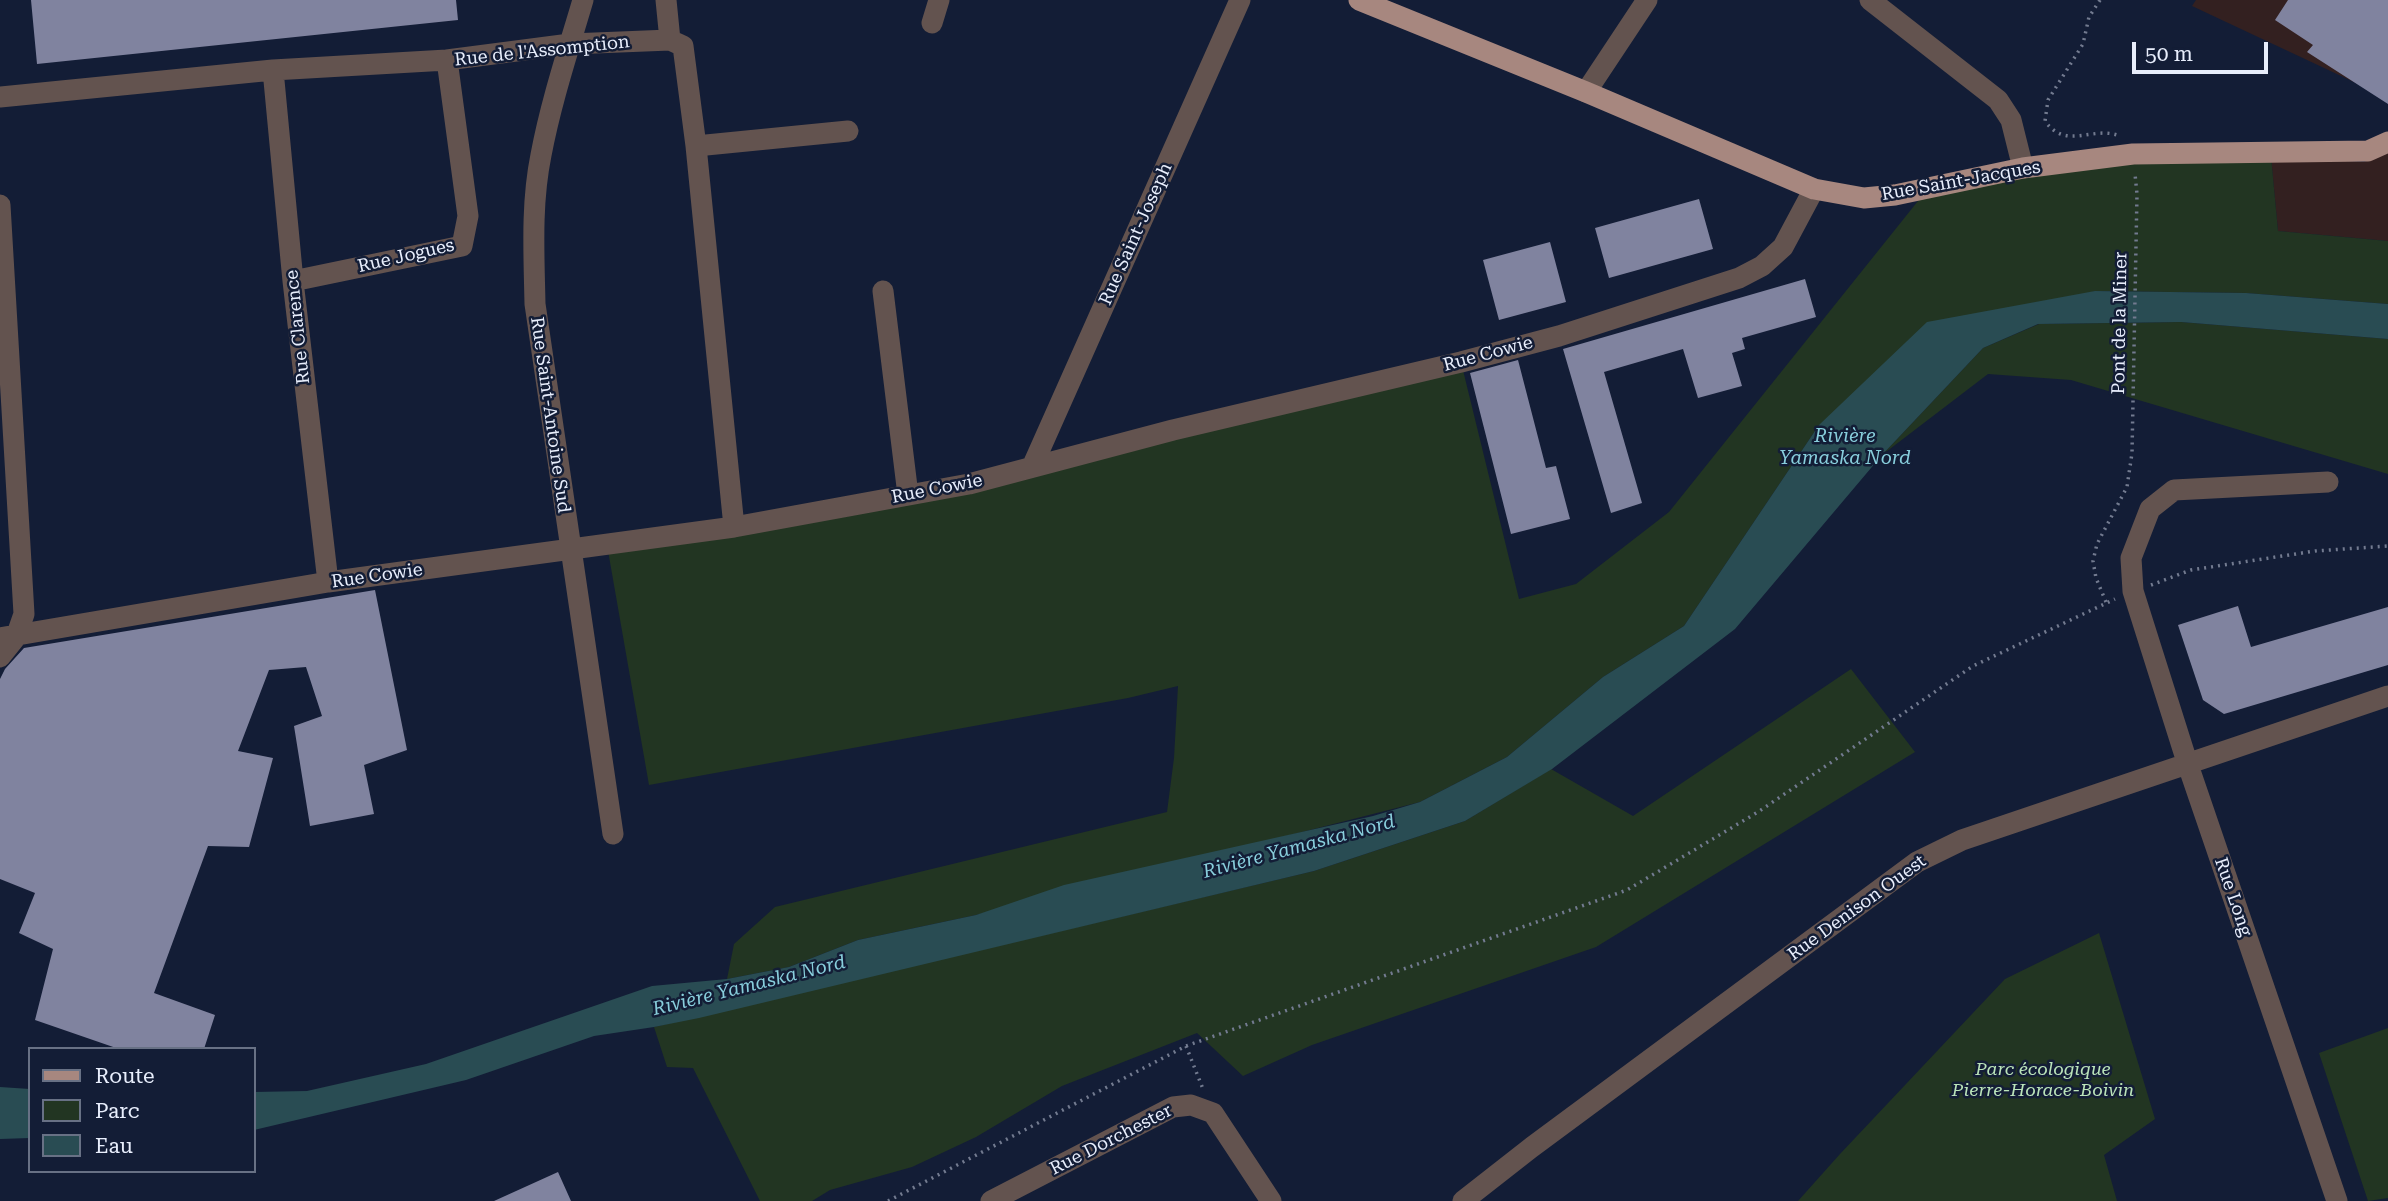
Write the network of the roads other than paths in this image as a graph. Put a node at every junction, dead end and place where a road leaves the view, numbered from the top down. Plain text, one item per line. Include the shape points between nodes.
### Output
1 (583, 0) edge
2 (666, 0) edge
3 (939, 0) edge
4 (1240, 0) edge
5 (1359, 0) edge
6 (1647, 0) edge
7 (1870, 0) edge
8 (932, 23) dead end
9 (670, 40) junction
10 (570, 44) junction
11 (447, 60) junction
12 (273, 70) junction
13 (1586, 92) junction
14 (0, 97) edge
15 (848, 131) dead end
16 (2388, 142) edge
17 (696, 146) junction
18 (2023, 168) junction
19 (1814, 189) junction
20 (0, 205) edge
21 (293, 281) junction
22 (883, 291) dead end
23 (5, 367) edge
24 (1032, 467) junction
25 (2328, 482) dead end
26 (908, 495) junction
27 (734, 527) junction
28 (569, 549) junction
29 (328, 582) junction
30 (8, 637) edge
31 (0, 657) edge
32 (2388, 696) edge
33 (2188, 765) junction
34 (613, 834) dead end
35 (991, 1201) edge
36 (1271, 1201) edge
37 (1463, 1201) edge
38 (2337, 1201) edge

1 - 10 street, Rue Saint-Antoine Sud
2 - 9 street
3 - 8 street
4 - 24 street, Rue Saint-Joseph
5 - 13 main road, Rue Saint-Jacques
6 - 13 street
7 - 18 street via 1998,100 2011,120
9 - 10 street, Rue de l'Assomption
9 - 17 street via 683,46
10 - 11 street, Rue de l'Assomption
10 - 28 street, Rue Saint-Antoine Sud via 541,156 534,216 535,304
11 - 12 street, Rue de l'Assomption
11 - 21 street, Rue Jogues via 468,216 462,246
12 - 14 street, Rue de l'Assomption
12 - 21 street, Rue Clarence
13 - 19 main road, Rue Saint-Jacques
15 - 17 street
16 - 18 main road, Rue Saint-Jacques via 2368,151 2133,154
17 - 27 street
18 - 19 main road, Rue Saint-Jacques via 1895,195 1864,198
19 - 24 street, Rue Cowie via 1783,247 1739,278 1535,342
20 - 23 street
21 - 29 street, Rue Clarence
22 - 26 street
23 - 30 street via 24,614
24 - 26 street, Rue Cowie
25 - 33 street, Rue Long via 2174,490 2150,509 2131,558 2133,591
26 - 27 street, Rue Cowie
27 - 28 street, Rue Cowie
28 - 29 street, Rue Cowie
28 - 34 street, Rue Saint-Antoine Sud
29 - 30 street, Rue Cowie
30 - 31 street
32 - 33 street, Rue Denison Ouest
33 - 37 street, Rue Denison Ouest via 1962,840 1917,862
33 - 38 street, Rue Long
35 - 36 street, Rue Dorchester via 1173,1107 1191,1105 1213,1113

